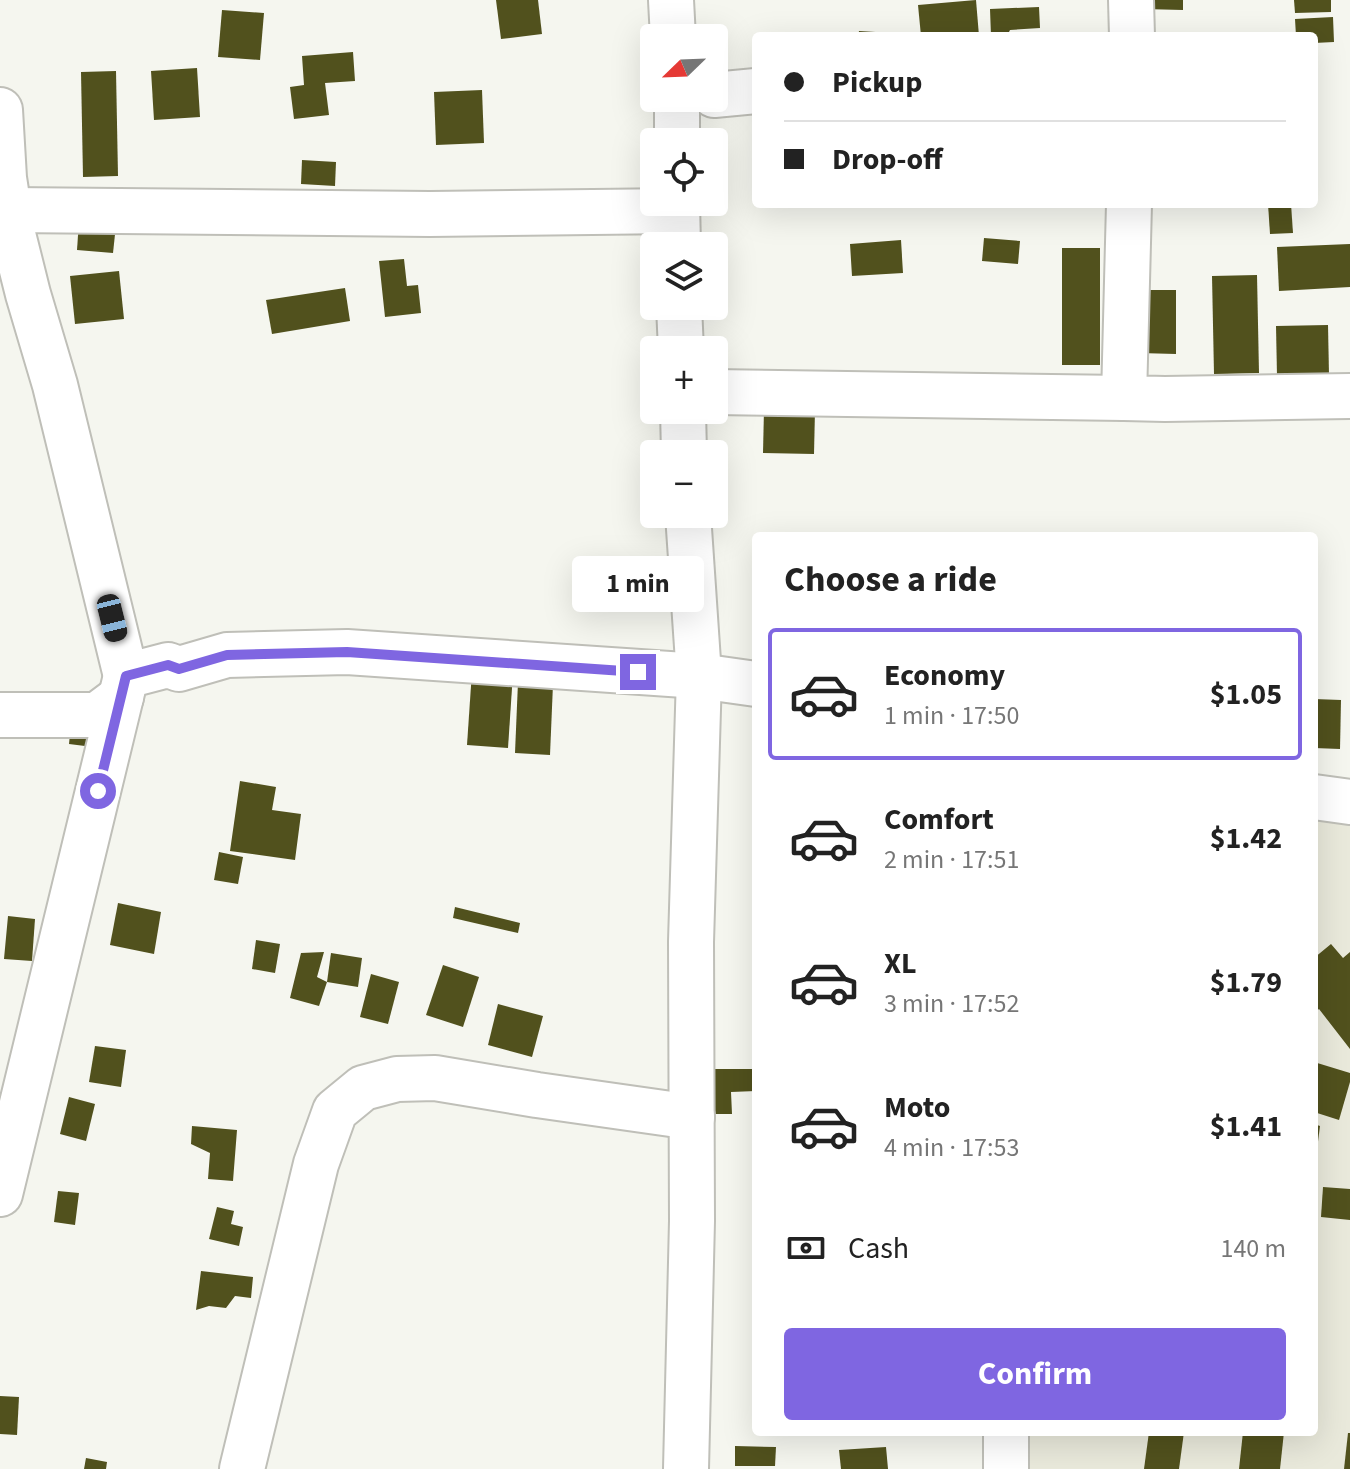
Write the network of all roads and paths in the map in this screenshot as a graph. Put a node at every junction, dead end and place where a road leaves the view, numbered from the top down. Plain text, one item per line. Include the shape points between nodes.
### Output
1 (671, 0) edge
2 (1131, 0) edge
3 (672, 24) edge
4 (1132, 32) edge
5 (752, 91) edge
6 (728, 94) edge
7 (0, 110) edge
8 (1129, 208) edge
9 (9, 210) junction
10 (677, 220) edge
11 (728, 392) edge
12 (1350, 396) edge
13 (1124, 398) junction
14 (689, 528) edge
15 (699, 676) junction
16 (752, 683) edge
17 (123, 687) junction
18 (0, 715) edge
19 (1318, 798) edge
20 (1350, 802) edge
21 (692, 1117) junction
22 (0, 1194) edge
23 (1006, 1436) edge
24 (242, 1469) edge
25 (686, 1469) edge
26 (1006, 1469) edge

1 - 3 street
2 - 4 street
5 - 6 street
7 - 9 street
8 - 13 street
9 - 10 street
9 - 17 street via 55,385
11 - 13 street
12 - 13 street
14 - 15 street
15 - 16 street
15 - 17 street via 347,652 227,655 179,669 168,665
15 - 21 street via 691,926
17 - 18 street via 97,715
17 - 22 street
19 - 20 street
21 - 24 street via 435,1078 397,1079 363,1088 335,1111 316,1164
21 - 25 street
23 - 26 street

